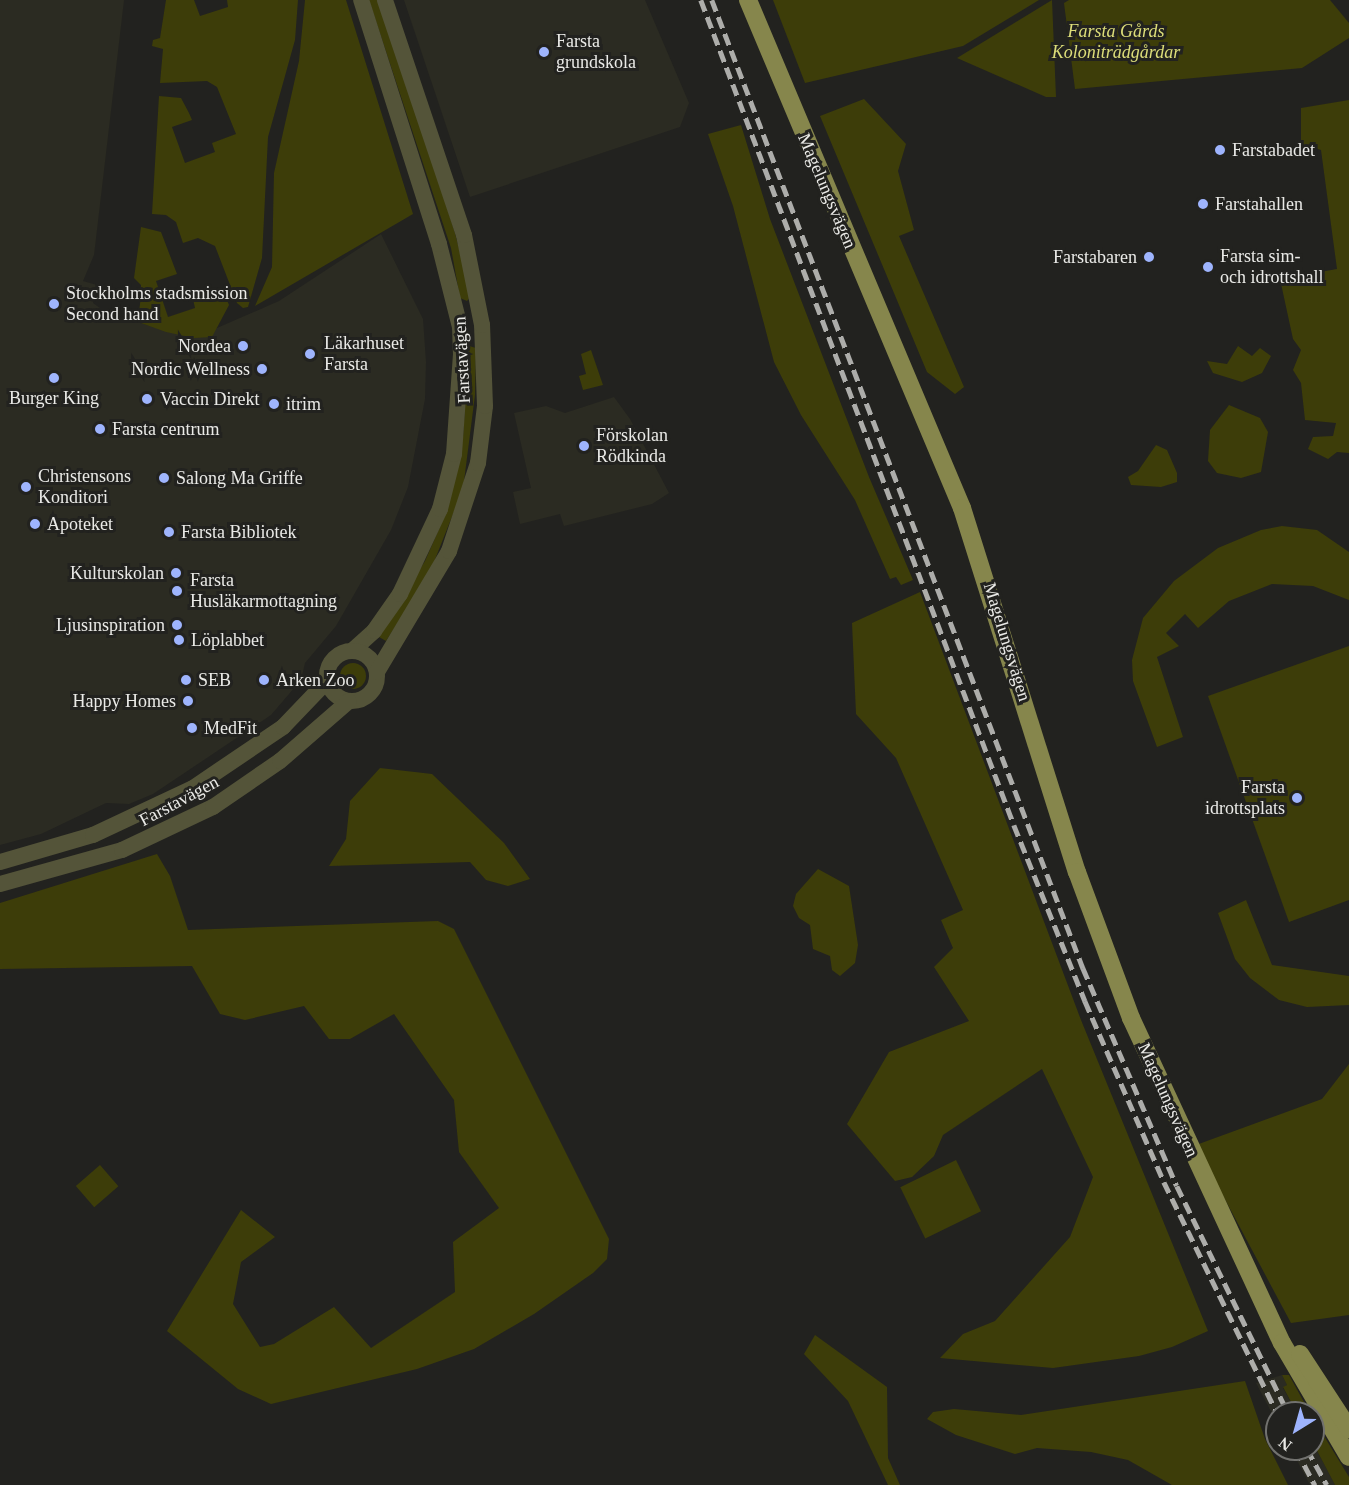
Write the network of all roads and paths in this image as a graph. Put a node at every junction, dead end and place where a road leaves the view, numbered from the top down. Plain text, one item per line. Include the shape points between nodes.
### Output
1 (361, 0) edge
2 (385, 0) edge
3 (748, 0) edge
4 (352, 651) junction
5 (377, 672) junction
6 (328, 680) junction
7 (349, 701) junction
8 (93, 835) junction
9 (0, 862) edge
10 (72, 862) junction
11 (0, 884) edge
12 (1257, 1286) junction
13 (1349, 1429) edge
14 (1349, 1458) edge

1 - 4 street, Farstavägen via 439,244 460,327 461,355 454,454 440,509 400,594 374,631
2 - 5 street, Farstavägen via 464,236 482,325 485,396 477,463 449,551
3 - 12 main road, Magelungsvägen via 965,516 1077,872 1131,1018
4 - 5 street via 363,654
4 - 6 street, Farstavägen via 334,659
5 - 7 street, Farstavägen via 371,693
6 - 7 street via 339,697
6 - 8 street, Farstavägen via 283,727 240,759 164,804
7 - 10 street, Farstavägen via 280,761 213,807 139,843
8 - 9 street, Farstavägen
8 - 10 street
10 - 11 street, Farstavägen
12 - 13 main road, Magelungsvägen
12 - 14 main road, Magelungsvägen via 1282,1343

